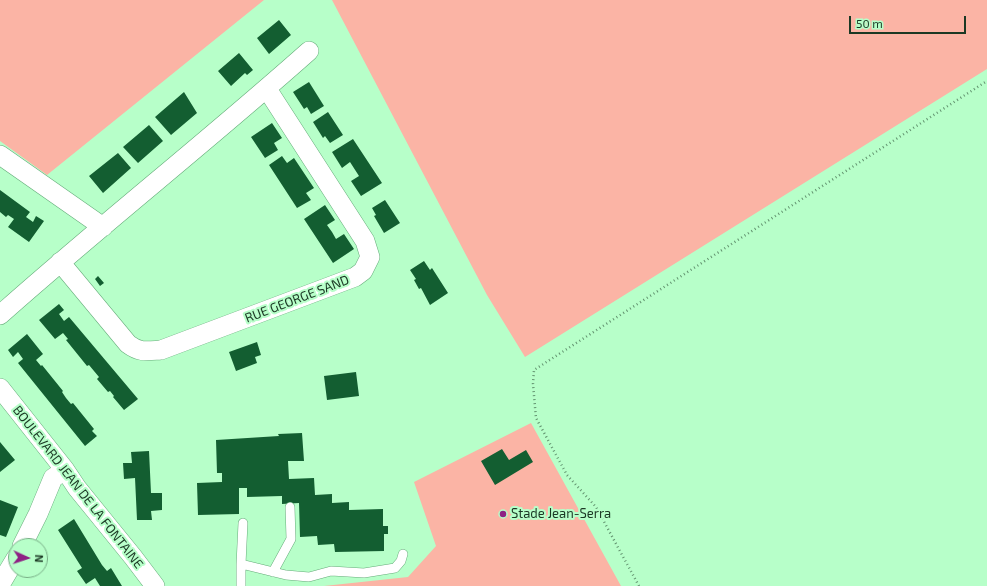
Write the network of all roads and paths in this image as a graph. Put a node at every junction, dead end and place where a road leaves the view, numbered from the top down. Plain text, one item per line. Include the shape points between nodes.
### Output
1 (310, 51) dead end
2 (987, 81) edge
3 (267, 89) junction
4 (0, 155) edge
5 (103, 227) junction
6 (60, 262) junction
7 (0, 315) edge
8 (0, 388) edge
9 (65, 470) junction
10 (290, 507) dead end
11 (243, 523) dead end
12 (26, 538) edge
13 (403, 554) dead end
14 (241, 564) junction
15 (8, 572) edge
16 (273, 572) junction
17 (0, 585) edge
18 (155, 586) edge
19 (241, 586) edge
20 (639, 586) edge

1 - 3 street
2 - 20 path via 534,370 536,418 567,475 596,507
3 - 5 street
3 - 6 street, RUE GEORGE SAND via 366,242 370,257 363,271 355,277 162,350 148,351 136,350 128,344
4 - 5 street
5 - 6 street
6 - 7 street
8 - 9 street, BOULEVARD JEAN DE LA FONTAINE
9 - 12 street via 53,478
9 - 18 street, BOULEVARD JEAN DE LA FONTAINE
10 - 16 lane via 291,539
11 - 14 lane
13 - 16 lane via 395,568 364,573 331,571 308,577 286,576
14 - 16 lane
14 - 19 lane
15 - 17 street

